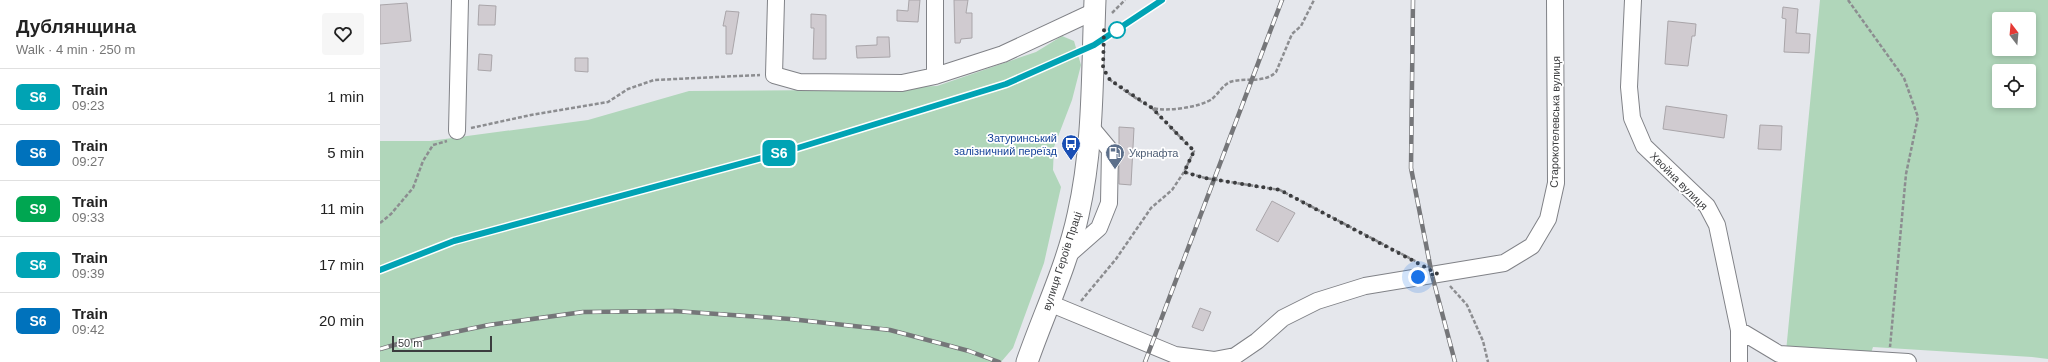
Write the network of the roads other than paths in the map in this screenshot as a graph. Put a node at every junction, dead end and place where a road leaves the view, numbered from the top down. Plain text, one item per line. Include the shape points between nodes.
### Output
1 (460, 0) edge
2 (776, 0) edge
3 (935, 0) edge
4 (1555, 0) edge
5 (1634, 0) edge
6 (1100, 8) edge
7 (935, 76) junction
8 (1090, 126) junction
9 (457, 131) road end
10 (1066, 257) junction
11 (1049, 303) junction
12 (1739, 330) junction
13 (1778, 358) edge
14 (1027, 362) edge
15 (1739, 362) edge
16 (1908, 362) edge

1 - 9 street
2 - 7 street via 774,75 800,82 902,83
3 - 7 street
4 - 11 street, Старокотелевська вулиця via 1556,184 1548,219 1532,246 1504,263 1365,286 1317,301 1283,318 1235,356 1214,360 1176,355
5 - 12 street, Хвойна вулиця via 1629,87 1632,118 1644,146 1707,206 1717,225
6 - 7 street via 1003,54
6 - 8 main road, вулиця Героїв Праці
8 - 10 main road, вулиця Героїв Праці via 1078,216
8 - 10 street via 1110,150 1109,203 1100,228
10 - 11 main road, вулиця Героїв Праці
11 - 14 main road, вулиця Героїв Праці
12 - 13 street
12 - 15 street, Хвойна вулиця
13 - 16 street

